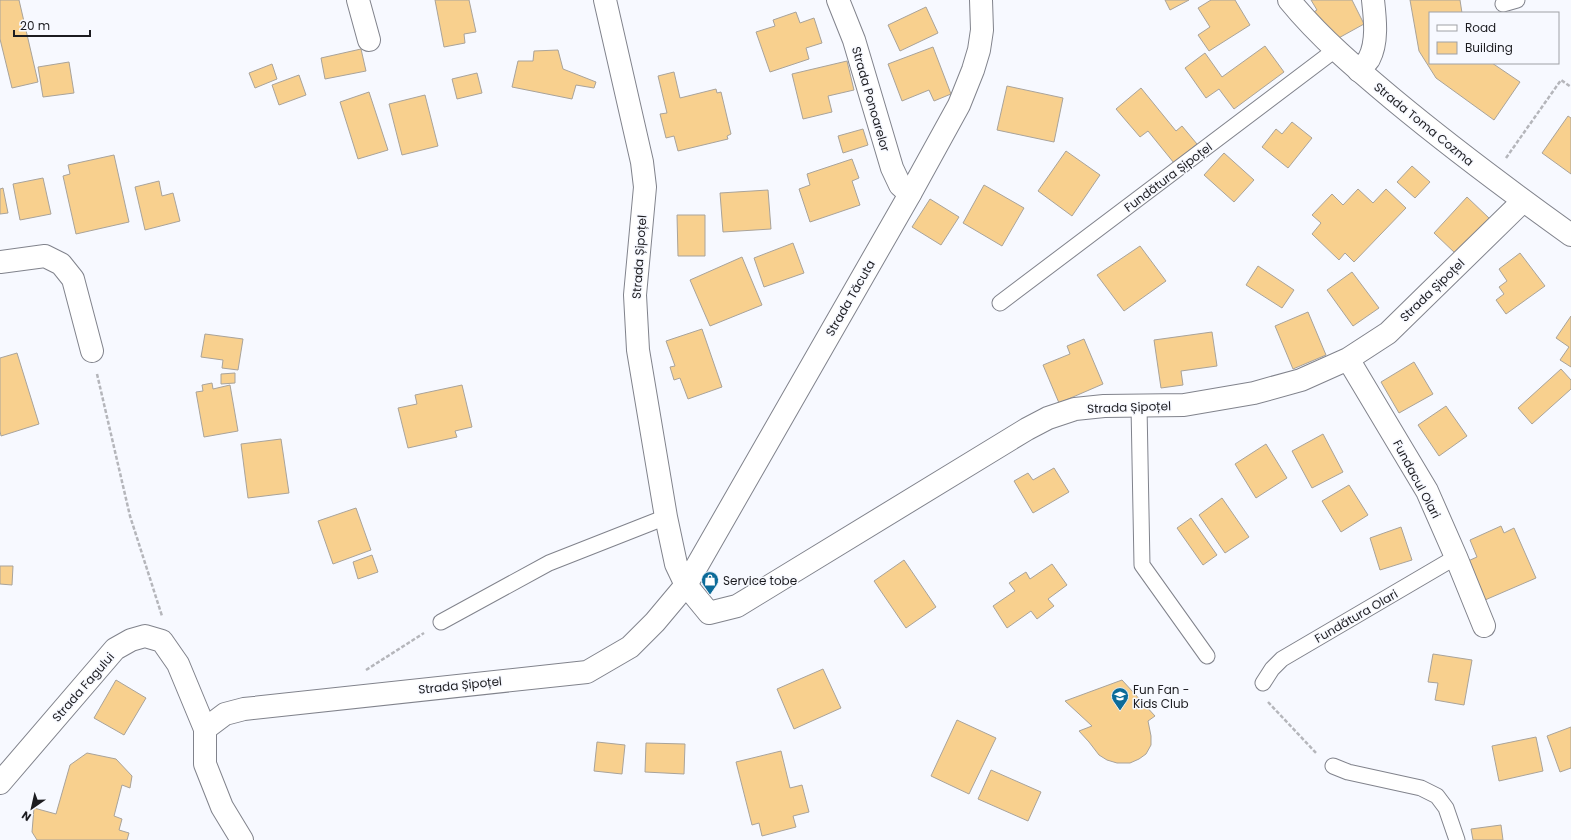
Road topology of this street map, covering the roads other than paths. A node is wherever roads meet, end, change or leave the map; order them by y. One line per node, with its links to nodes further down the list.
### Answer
1 (358, 0): 7 (street)
2 (605, 0): 18 (street, Strada Șipoțel)
3 (838, 0): 10 (street, Strada Ponoarelor)
4 (981, 0): 10 (street, Strada Tăcuta)
5 (1289, 0): 8 (street, Strada Toma Cozma)
6 (1373, 0): 9 (street)
7 (369, 40)
8 (1335, 50): 9 (street, Strada Toma Cozma); 14 (lane, Fundătura Șipoțel)
9 (1359, 71): 11 (street, Strada Toma Cozma)
10 (910, 194): 20 (street, Strada Tăcuta)
11 (1523, 201): 12 (street, Strada Toma Cozma); 16 (street, Strada Șipoțel)
12 (1571, 235)
13 (0, 262): 15 (street)
14 (1000, 303)
15 (92, 351)
16 (1348, 359): 17 (street, Strada Șipoțel); 19 (street, Fundacul Olari)
17 (1139, 406): 20 (street, Strada Șipoțel); 23 (lane)
18 (666, 517): 20 (street, Strada Șipoțel); 21 (lane)
19 (1456, 557): 22 (street, Fundacul Olari); 24 (lane, Fundătura Olari)
20 (686, 585): 25 (street, Strada Șipoțel)
21 (441, 622)
22 (1484, 626)
23 (1207, 656)
24 (1264, 684)
25 (205, 728): 27 (street, Strada Fagului); 28 (street, Strada Fagului)
26 (1333, 766): 29 (lane)
27 (0, 783)
28 (242, 840)
29 (1457, 840)

